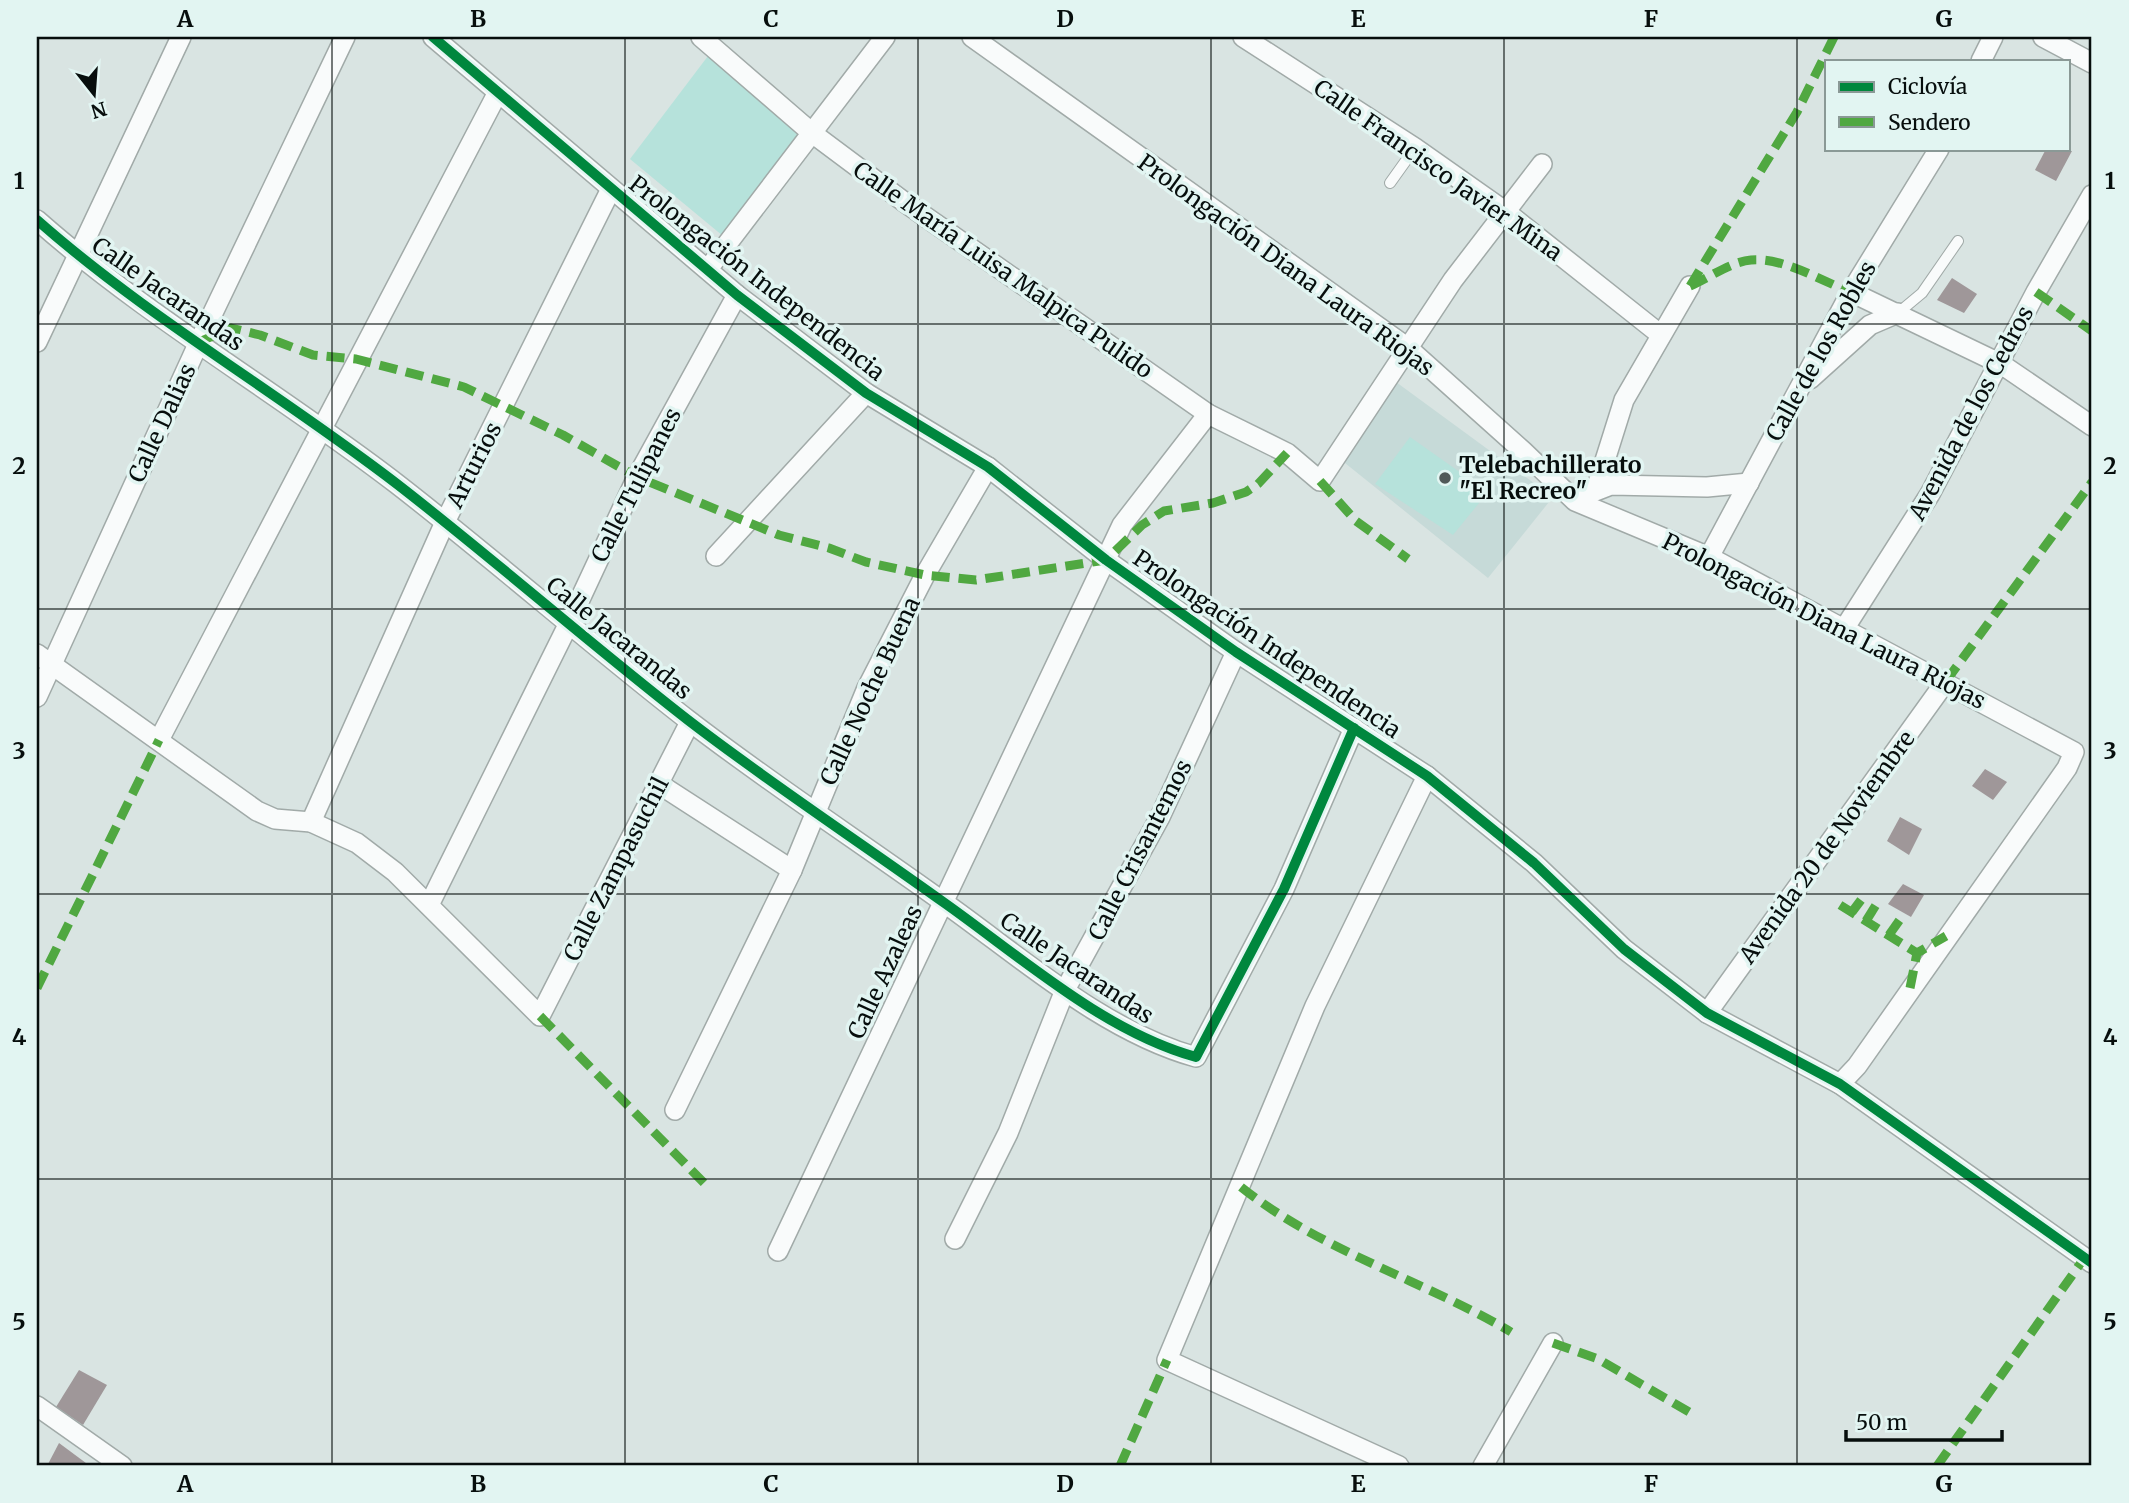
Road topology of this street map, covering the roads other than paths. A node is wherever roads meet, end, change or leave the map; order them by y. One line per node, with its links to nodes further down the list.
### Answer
1 (181, 37): 23 (street)
2 (345, 37): 31 (street, Calle Dalias)
3 (433, 37): 12 (street, Prolongación Independencia)
4 (701, 37): 13 (street, Calle María Luisa Malpica Pulido)
5 (885, 37): 13 (street)
6 (972, 37): 32 (street, Prolongación Diana Laura Riojas)
7 (1243, 37): 14 (street, Calle Francisco Javier Mina)
8 (1993, 37): 10 (street)
9 (2043, 37): 11 (street)
10 (1982, 60)
11 (2092, 63)
12 (497, 94): 18 (street, Prolongación Independencia); 38 (street)
13 (812, 133): 24 (street); 36 (street, Calle María Luisa Malpica Pulido)
14 (1415, 148): 17 (lane); 20 (street, Calle Francisco Javier Mina)
15 (1938, 150): 26 (street, Calle de los Robles)
16 (1542, 164): 20 (street)
17 (1390, 183)
18 (611, 189): 24 (street, Prolongación Independencia); 43 (street, Arturios)
19 (2092, 195): 33 (street, Avenida de los Cedros)
20 (1506, 212): 29 (street, Calle Francisco Javier Mina); 32 (street)
21 (37, 220): 23 (street, Calle Jacarandas)
22 (1958, 241): 28 (lane)
23 (78, 256): 30 (street); 31 (street, Calle Jacarandas)
24 (708, 269): 27 (street, Prolongación Independencia)
25 (1690, 286): 29 (street)
26 (1850, 292): 28 (street); 34 (street, Calle de los Robles)
27 (737, 295): 35 (street, Prolongación Independencia); 47 (street, Calle Tulipanes)
28 (1898, 313): 33 (street); 34 (street)
29 (1661, 335): 41 (street)
30 (37, 342)
31 (199, 342): 38 (street, Calle Jacarandas); 50 (street, Calle Dalias)
32 (1408, 348): 36 (street, Calle María Luisa Malpica Pulido); 42 (street, Prolongación Diana Laura Riojas)
33 (2001, 364): 37 (street); 48 (street, Avenida de los Cedros)
34 (1800, 389): 40 (street, Calle de los Robles)
35 (866, 393): 39 (street, Prolongación Independencia); 44 (street)
36 (1208, 414): 46 (street, Calle Azaleas)
37 (2092, 426)
38 (324, 428): 43 (street, Calle Jacarandas); 55 (street)
39 (988, 467): 46 (street, Prolongación Independencia); 58 (street, Calle Noche Buena)
40 (1749, 483): 41 (street); 45 (street, Calle de los Robles)
41 (1596, 489): 42 (street)
42 (1575, 501): 45 (street, Prolongación Diana Laura Riojas)
43 (445, 522): 47 (street, Calle Jacarandas); 59 (street, Arturios)
44 (716, 556)
45 (1709, 557): 48 (street, Prolongación Diana Laura Riojas)
46 (1106, 560): 49 (street, Prolongación Independencia); 61 (street, Calle Azaleas)
47 (568, 625): 53 (street, Calle Jacarandas); 62 (street, Calle Tulipanes)
48 (1844, 629): 51 (street, Prolongación Diana Laura Riojas)
49 (1236, 652): 54 (street, Prolongación Independencia); 63 (street, Calle Crisantemos)
50 (44, 660): 52 (street, Calle Dalias); 55 (street)
51 (1946, 681): 64 (street, Avenida 20 de Noviembre); 65 (street, Prolongación Diana Laura Riojas)
52 (37, 697)
53 (690, 722): 57 (street, Calle Zampasuchil); 58 (street, Calle Jacarandas)
54 (1354, 728): 56 (street, Prolongación Independencia); 63 (street, Calle Jacarandas)
55 (159, 740): 59 (street)
56 (1427, 776): 64 (street, Prolongación Independencia); 73 (street)
57 (659, 784): 60 (street); 62 (street, Calle Zampasuchil)
58 (815, 811): 60 (street, Calle Noche Buena); 61 (street, Calle Jacarandas)
59 (311, 822): 62 (street)
60 (792, 870): 66 (street, Calle Noche Buena)
61 (942, 901): 63 (street, Calle Jacarandas); 68 (street, Calle Azaleas)
62 (429, 905)
63 (1065, 990): 67 (street, Calle Crisantemos)
64 (1707, 1013): 65 (street, Prolongación Independencia)
65 (1840, 1084): 69 (street, Prolongación Independencia)
66 (674, 1110)
67 (955, 1239)
68 (778, 1251)
69 (2092, 1263)
70 (1553, 1343): 74 (street)
71 (37, 1406): 72 (street)
72 (122, 1466)
73 (1399, 1466)
74 (1483, 1466)

